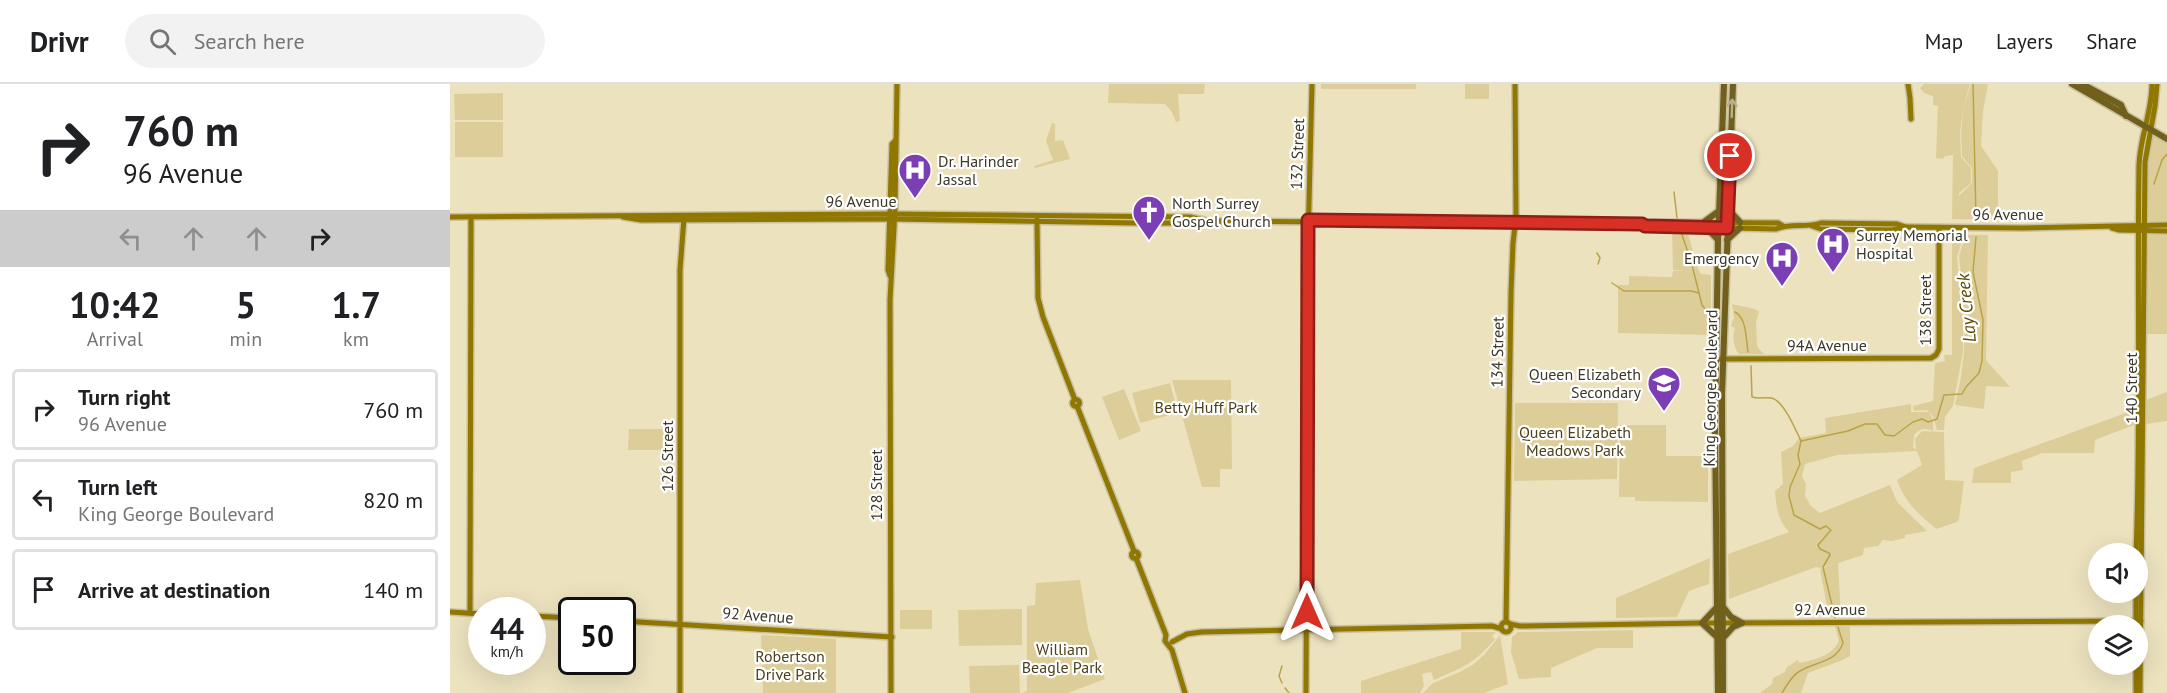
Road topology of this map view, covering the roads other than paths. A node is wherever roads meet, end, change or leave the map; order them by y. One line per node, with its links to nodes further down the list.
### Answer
1 (897, 84): 23 (main road, 128 Street)
2 (1312, 84): 28 (main road, 132 Street)
3 (1515, 84): 29 (main road, 134 Street)
4 (1724, 84): 16 (main road, King George Boulevard)
5 (1733, 84): 15 (main road, King George Boulevard, one-way to 5)
6 (1908, 84): 12 (main road)
7 (2072, 84): 11 (main road)
8 (2082, 84): 11 (main road)
9 (2152, 84): 13 (main road, 140 Street)
10 (2157, 84): 13 (main road, 140 Street)
11 (2126, 116): 13 (main road)
12 (1911, 119)
13 (2148, 128): 14 (main road); 38 (main road, 140 Street)
14 (2167, 139)
15 (1728, 209): 32 (main road, King George Boulevard); 33 (main road)
16 (1719, 211): 30 (main road); 32 (main road, King George Boulevard)
17 (692, 214): 22 (main road, 96 Avenue); 23 (main road, 96 Avenue); 25 (main road)
18 (967, 215): 19 (main road, 96 Avenue); 23 (main road, 96 Avenue); 26 (main road)
19 (984, 215): 24 (main road, 96 Avenue); 27 (main road)
20 (450, 217): 21 (main road, 96 Avenue)
21 (471, 217): 22 (main road, 96 Avenue); 47 (main road)
22 (622, 217): 25 (main road, 96 Avenue)
23 (892, 217): 25 (main road, 96 Avenue); 26 (main road, 96 Avenue); 61 (main road, 128 Street)
24 (1037, 218): 27 (main road, 96 Avenue); 28 (main road, 96 Avenue); 62 (main road)
25 (682, 220): 57 (main road, 126 Street)
26 (957, 220): 27 (main road, 96 Avenue)
27 (976, 220)
28 (1308, 220): 29 (main road, 96 Avenue); 59 (main road, 132 Street)
29 (1515, 222): 30 (main road, 96 Avenue); 58 (main road, 134 Street)
30 (1705, 224): 32 (main road, 96 Avenue); 41 (main road)
31 (1897, 224): 35 (main road, 96 Avenue); 36 (main road, 96 Avenue); 39 (main road)
32 (1723, 225): 33 (main road, 96 Avenue); 41 (main road, King George Boulevard); 42 (main road, King George Boulevard); 43 (main road)
33 (1740, 225): 35 (main road, 96 Avenue); 42 (main road)
34 (2167, 225): 38 (main road, 96 Avenue)
35 (1812, 226): 39 (main road, 96 Avenue)
36 (1907, 227): 37 (main road, 96 Avenue); 39 (main road, 96 Avenue)
37 (1939, 228): 38 (main road, 96 Avenue); 44 (main road, 138 Street)
38 (2141, 228): 40 (main road, 96 Avenue); 46 (main road, 140 Street); 51 (main road, 140 Street)
39 (1856, 230)
40 (2167, 231)
41 (1718, 240): 45 (main road, King George Boulevard)
42 (1726, 240): 43 (main road, King George Boulevard)
43 (1726, 256): 45 (main road, King George Boulevard)
44 (1936, 356): 45 (main road, 94A Avenue)
45 (1720, 359): 48 (main road, King George Boulevard)
46 (2136, 543)
47 (470, 597)
48 (1720, 608): 54 (main road); 55 (main road, King George Boulevard); 56 (main road)
49 (450, 612): 50 (main road)
50 (468, 613)
51 (2138, 615)
52 (636, 622): 57 (main road, 92 Avenue)
53 (2088, 622): 56 (main road, 92 Avenue)
54 (1702, 623): 55 (main road, 92 Avenue); 58 (main road, 92 Avenue); 60 (main road)
55 (1720, 623): 56 (main road, 92 Avenue); 60 (main road, King George Boulevard)
56 (1742, 623): 60 (main road)
57 (680, 624): 61 (main road, 92 Avenue); 65 (main road, 126 Street)
58 (1506, 625): 59 (main road)
59 (1307, 629): 62 (main road); 68 (main road, 132 Street)
60 (1720, 636): 69 (main road, King George Boulevard); 70 (main road, King George Boulevard)
61 (892, 637): 66 (main road, 128 Street)
62 (1169, 639): 67 (main road)
63 (2137, 675): 71 (main road, 140 Street)
64 (2138, 675): 71 (main road, 140 Street)
65 (680, 693)
66 (891, 693)
67 (1185, 693)
68 (1306, 693)
69 (1718, 693)
70 (1723, 693)
71 (2138, 693)

